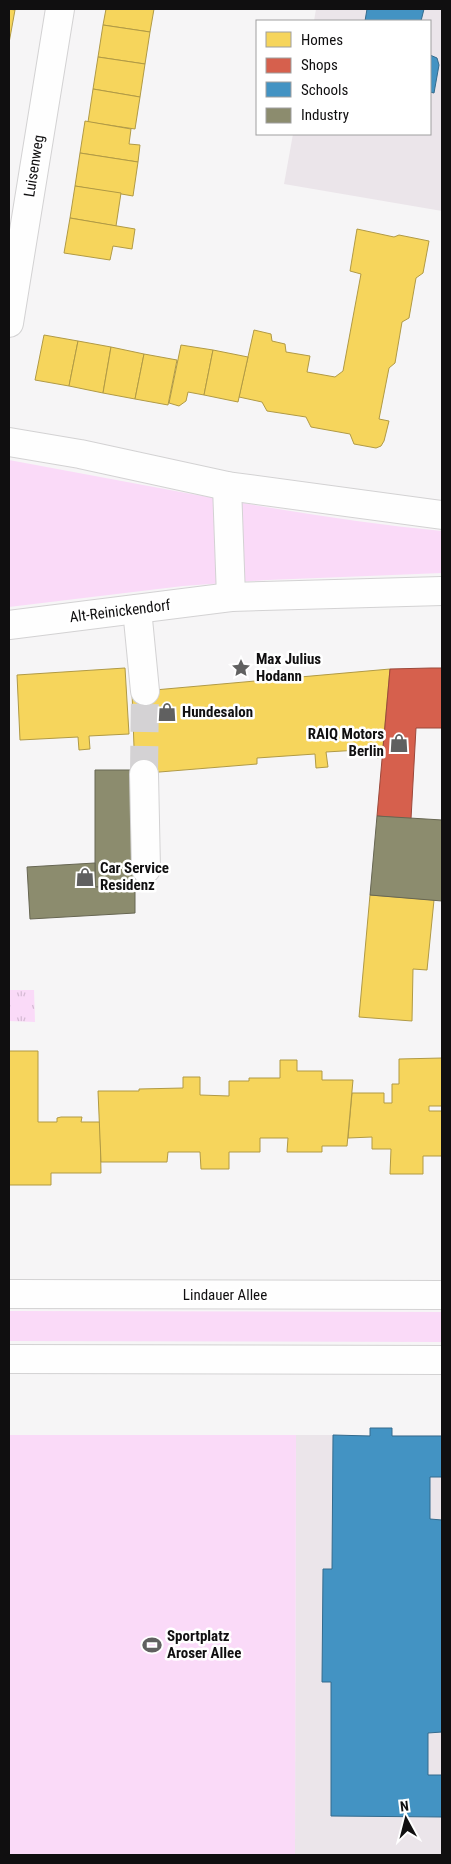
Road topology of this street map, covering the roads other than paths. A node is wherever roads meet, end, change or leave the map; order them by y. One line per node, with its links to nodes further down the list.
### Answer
1 (60, 9): 2 (street, Luisenweg)
2 (9, 324)
3 (9, 442): 4 (street)
4 (227, 486): 5 (street); 7 (street)
5 (442, 515)
6 (442, 591): 7 (street, Alt-Reinickendorf)
7 (231, 597): 8 (street, Alt-Reinickendorf)
8 (136, 609): 9 (street, Alt-Reinickendorf); 10 (street)
9 (9, 625)
10 (145, 691)
11 (144, 774): 12 (street)
12 (146, 869)
13 (9, 1294): 14 (street, Lindauer Allee)
14 (442, 1295)
15 (9, 1359): 16 (street)
16 (442, 1360)

